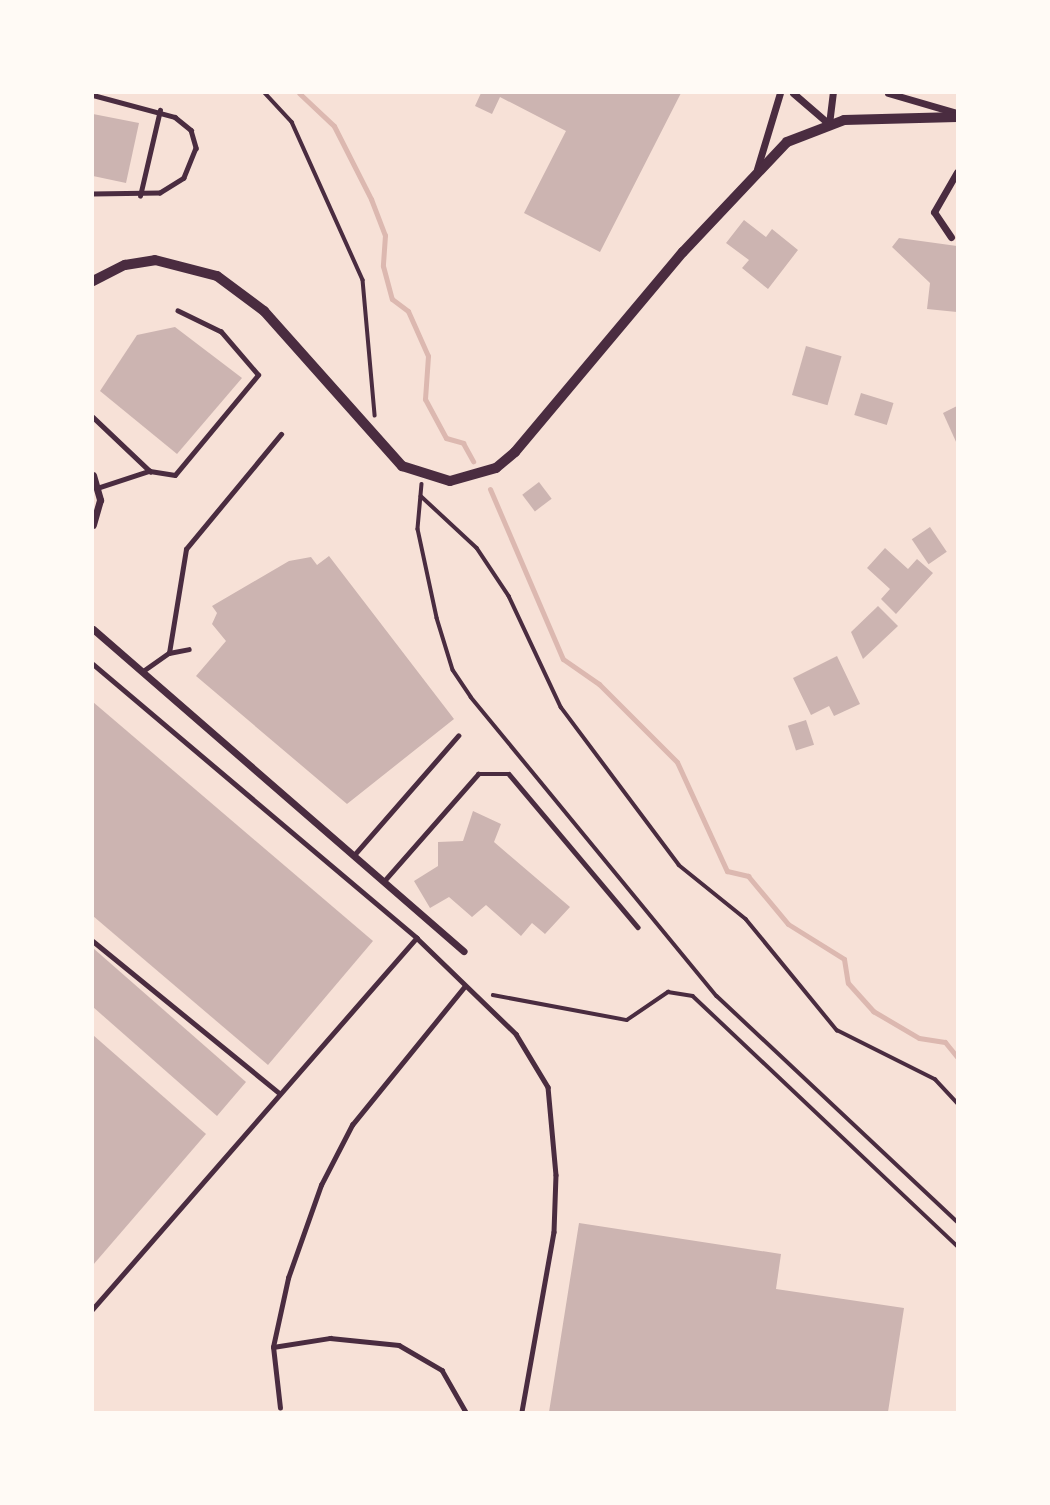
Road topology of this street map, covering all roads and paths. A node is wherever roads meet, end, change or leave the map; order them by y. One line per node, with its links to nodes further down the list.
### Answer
1 (265, 93): 18 (path)
2 (780, 93): 10 (street)
3 (793, 93): 9 (street)
4 (833, 93): 9 (street)
5 (888, 93): 8 (street)
6 (93, 95): 7 (lane)
7 (160, 110): 13 (lane); 13 (lane)
8 (957, 115): 9 (street)
9 (829, 124): 10 (street)
10 (757, 169): 22 (street)
11 (957, 172): 14 (street)
12 (93, 194): 13 (lane)
13 (140, 196)
14 (951, 237)
15 (93, 281): 22 (street)
16 (178, 311): 20 (lane)
17 (93, 417): 20 (lane)
18 (376, 424)
19 (281, 434): 28 (lane)
20 (150, 471): 23 (lane)
21 (93, 475): 23 (street)
22 (422, 477): 24 (path)
23 (99, 488): 25 (street)
24 (420, 496): 40 (path); 41 (path)
25 (93, 525)
26 (93, 629): 30 (street)
27 (189, 649): 28 (lane)
28 (169, 653): 30 (lane)
29 (93, 664): 35 (lane)
30 (143, 671): 32 (street)
31 (458, 736): 32 (lane)
32 (355, 854): 33 (street)
33 (385, 880): 34 (lane); 37 (street)
34 (638, 927)
35 (417, 938): 38 (lane); 39 (lane)
36 (93, 941): 39 (lane)
37 (464, 951)
38 (464, 987): 42 (path); 44 (lane); 47 (lane)
39 (278, 1092): 43 (lane)
40 (957, 1103)
41 (957, 1220)
42 (957, 1246)
43 (93, 1310)
44 (273, 1347): 45 (lane); 46 (lane)
45 (280, 1408)
46 (466, 1412)
47 (523, 1412)

